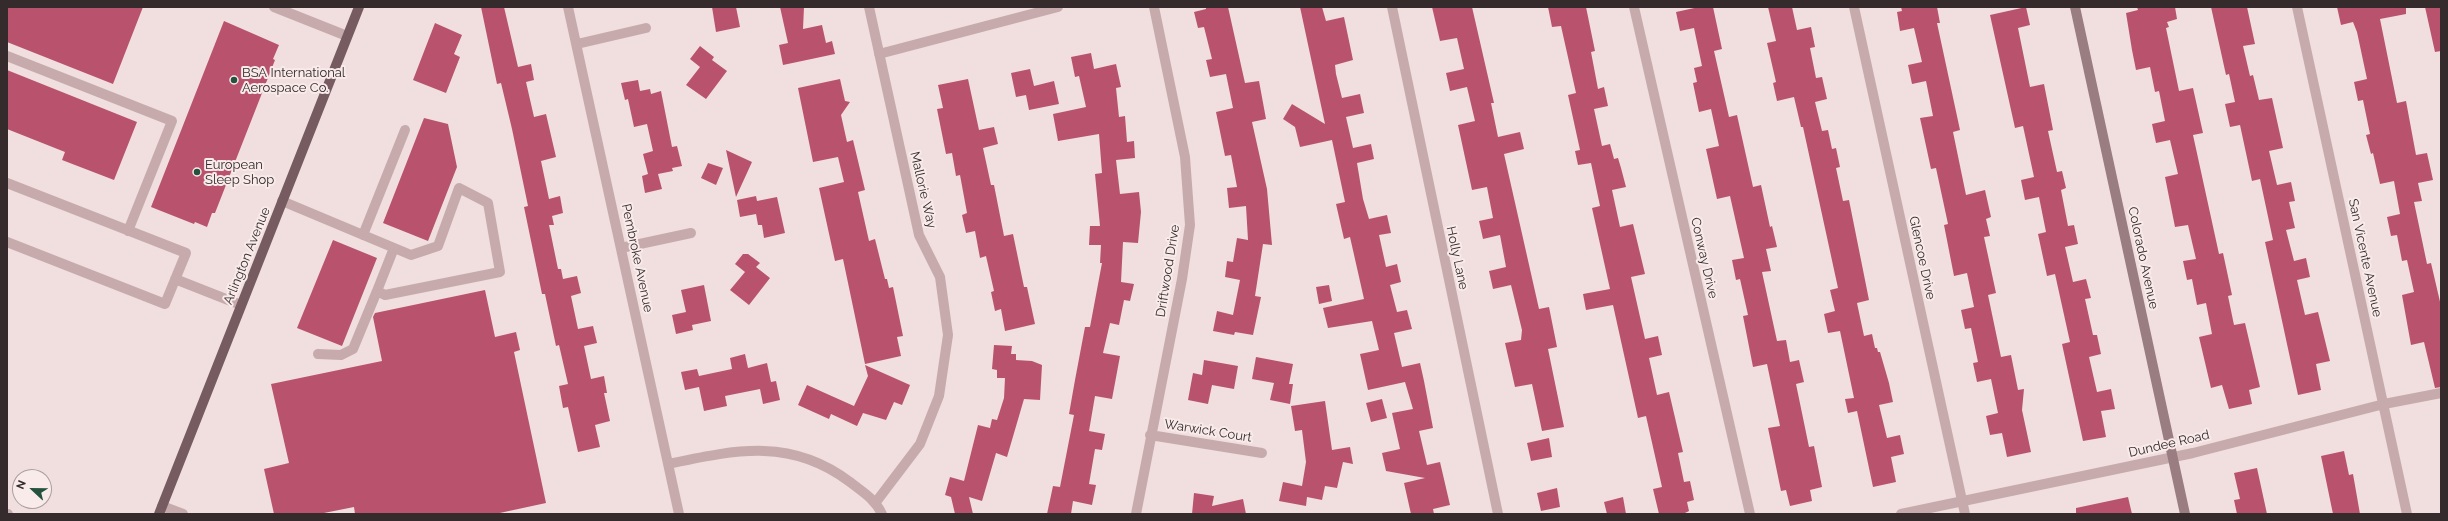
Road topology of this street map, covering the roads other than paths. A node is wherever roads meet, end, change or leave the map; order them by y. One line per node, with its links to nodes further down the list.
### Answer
1 (274, 7): 13 (street)
2 (359, 7): 13 (main road, Arlington Avenue)
3 (568, 7): 14 (street, Pembroke Avenue)
4 (869, 7): 15 (street, Mallorie Way)
5 (1058, 7): 15 (street)
6 (1154, 7): 32 (street, Driftwood Drive)
7 (1392, 7): 43 (street, Holly Lane)
8 (1634, 7): 44 (street, Conway Drive)
9 (1854, 7): 36 (street, Glencoe Drive)
10 (2075, 7): 34 (street, Colorado Avenue)
11 (2297, 7): 31 (street, San Vicente Avenue)
12 (646, 28): 14 (street)
13 (347, 36): 19 (main road, Arlington Avenue)
14 (576, 44): 25 (street, Pembroke Avenue)
15 (879, 54): 37 (street, Mallorie Way)
16 (7, 56): 20 (street)
17 (405, 130): 22 (street)
18 (7, 183): 20 (street)
19 (282, 202): 22 (street); 28 (main road, Arlington Avenue)
20 (128, 231): 26 (street)
21 (691, 233): 25 (street)
22 (363, 235): 24 (street)
23 (7, 242): 26 (street)
24 (394, 248): 27 (street); 27 (street)
25 (621, 248): 35 (street, Pembroke Avenue)
26 (175, 279): 28 (street)
27 (376, 291): 29 (street)
28 (241, 305): 38 (main road, Arlington Avenue)
29 (318, 354)
30 (2441, 393): 31 (street, Dundee Road)
31 (2384, 404): 34 (street, Dundee Road); 48 (street, San Vicente Avenue)
32 (1150, 435): 33 (street, Warwick Court); 42 (street, Driftwood Drive)
33 (1262, 453)
34 (2172, 457): 36 (street, Dundee Road); 47 (street, Colorado Avenue)
35 (668, 464): 37 (street); 40 (street, Pembroke Avenue)
36 (1962, 501): 45 (street, Dundee Road); 46 (street, Glencoe Drive)
37 (876, 502): 41 (street)
38 (160, 510): 39 (street)
39 (183, 514)
40 (679, 514)
41 (882, 514)
42 (1136, 514)
43 (1498, 514)
44 (1750, 514)
45 (1901, 514)
46 (1965, 514)
47 (2185, 514)
48 (2407, 514)

